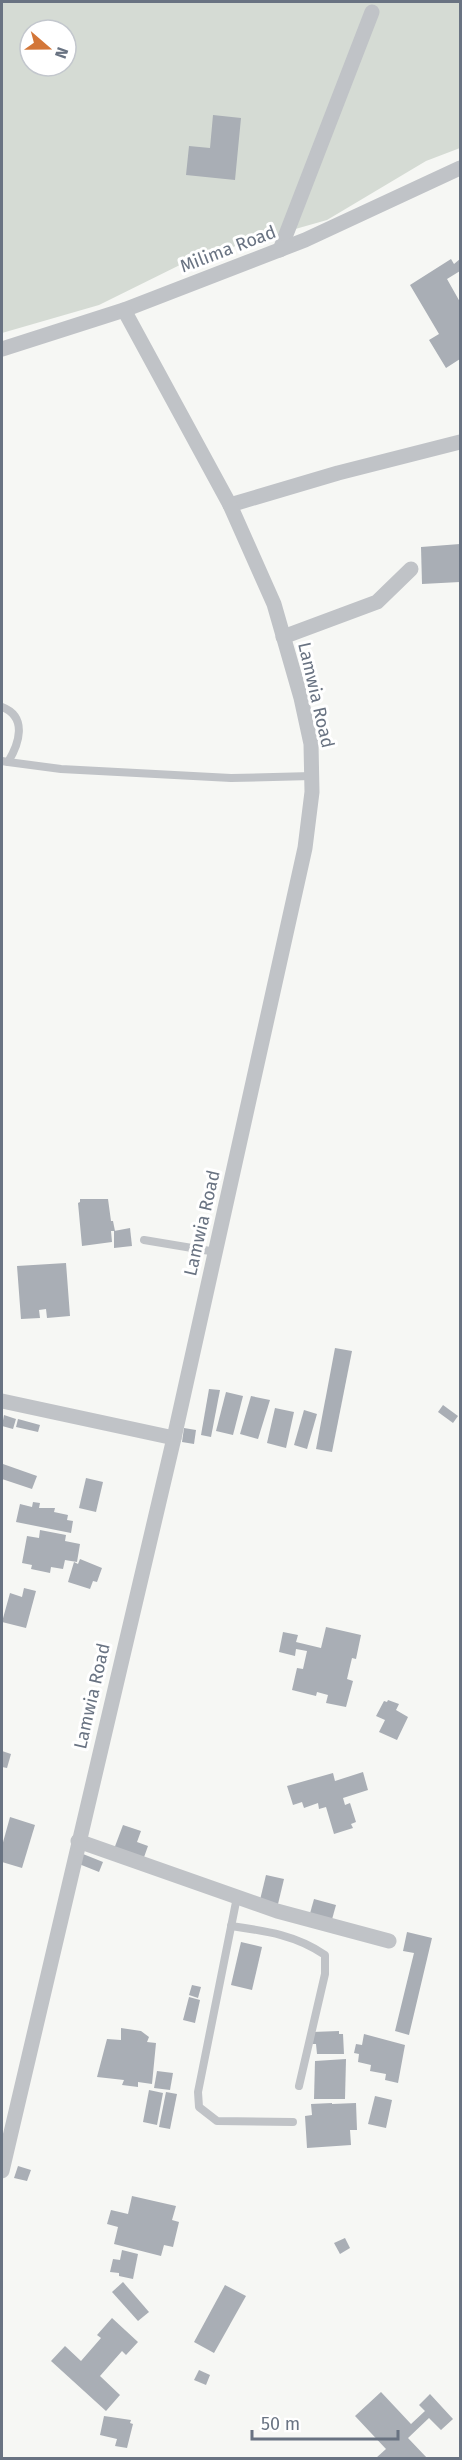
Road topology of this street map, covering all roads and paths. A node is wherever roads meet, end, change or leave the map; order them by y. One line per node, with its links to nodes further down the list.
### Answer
1 (372, 12): 3 (street)
2 (460, 168): 3 (street, Milima Road)
3 (280, 250): 4 (street, Milima Road)
4 (124, 310): 5 (street, Milima Road); 7 (street, Lamwia Road)
5 (2, 349)
6 (460, 442): 7 (street)
7 (230, 505): 9 (street, Lamwia Road)
8 (411, 569): 9 (street)
9 (283, 638): 12 (street, Lamwia Road)
10 (2, 707): 11 (lane)
11 (5, 761): 12 (lane)
12 (312, 776): 14 (street, Lamwia Road)
13 (144, 1240): 14 (lane)
14 (216, 1252): 16 (street, Lamwia Road)
15 (2, 1401): 16 (street)
16 (174, 1438): 17 (street, Lamwia Road)
17 (78, 1840): 18 (street); 23 (street, Lamwia Road)
18 (237, 1897): 19 (lane); 20 (street)
19 (231, 1926): 21 (lane); 22 (lane)
20 (389, 1941)
21 (299, 2086)
22 (293, 2122)
23 (2, 2171)

